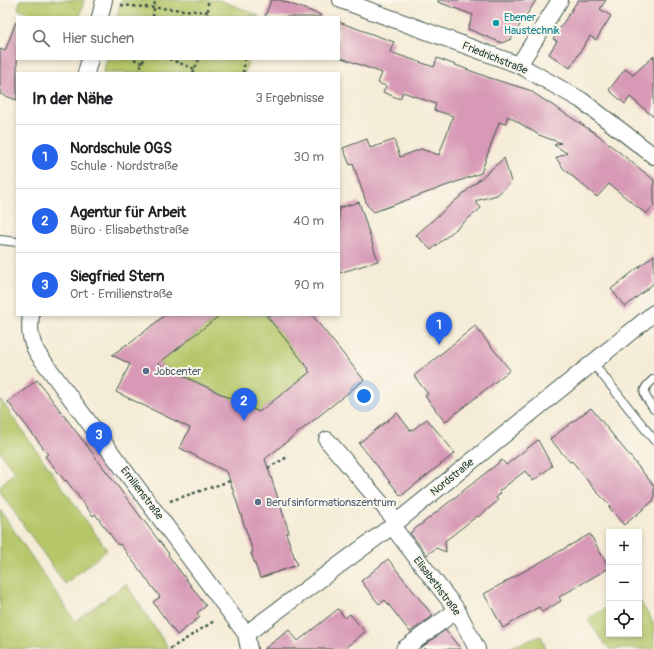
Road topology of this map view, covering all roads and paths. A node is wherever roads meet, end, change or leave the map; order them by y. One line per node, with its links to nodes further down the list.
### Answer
1 (155, 0): 6 (path)
2 (208, 0): 8 (path)
3 (341, 0): 19 (street, Friedrichstraße)
4 (560, 0): 19 (street)
5 (102, 7): 6 (path)
6 (155, 8): 7 (path); 9 (path)
7 (182, 10): 8 (path); 10 (path)
8 (208, 12): 11 (path)
9 (154, 16)
10 (181, 16)
11 (208, 16)
12 (90, 60): 21 (street)
13 (136, 60): 18 (path)
14 (144, 60): 18 (path)
15 (172, 60): 20 (path)
16 (199, 60): 20 (path)
17 (245, 60): 24 (path)
18 (142, 63): 22 (path)
19 (519, 65): 25 (street, Friedrichstraße)
20 (195, 69): 23 (path)
21 (86, 72)
22 (138, 72)
23 (194, 72)
24 (243, 72)
25 (654, 156)
26 (1, 241): 27 (lane)
27 (16, 242)
28 (654, 313): 30 (street, Nordstraße)
29 (31, 316): 38 (street, Emilienstraße)
30 (593, 363): 34 (lane); 39 (street, Nordstraße)
31 (654, 379): 32 (lane)
32 (654, 409)
33 (327, 440): 39 (street, Elisabethstraße)
34 (654, 440)
35 (289, 456): 36 (path)
36 (268, 468)
37 (230, 481): 38 (path)
38 (152, 507): 41 (street, Emilienstraße)
39 (394, 524): 40 (street, Elisabethstraße); 42 (street, Nordstraße)
40 (457, 610): 44 (street); 45 (street, Elisabethstraße)
41 (229, 611): 42 (street, Emilienstraße); 43 (path)
42 (248, 641)
43 (170, 649)
44 (404, 649)
45 (477, 649)

